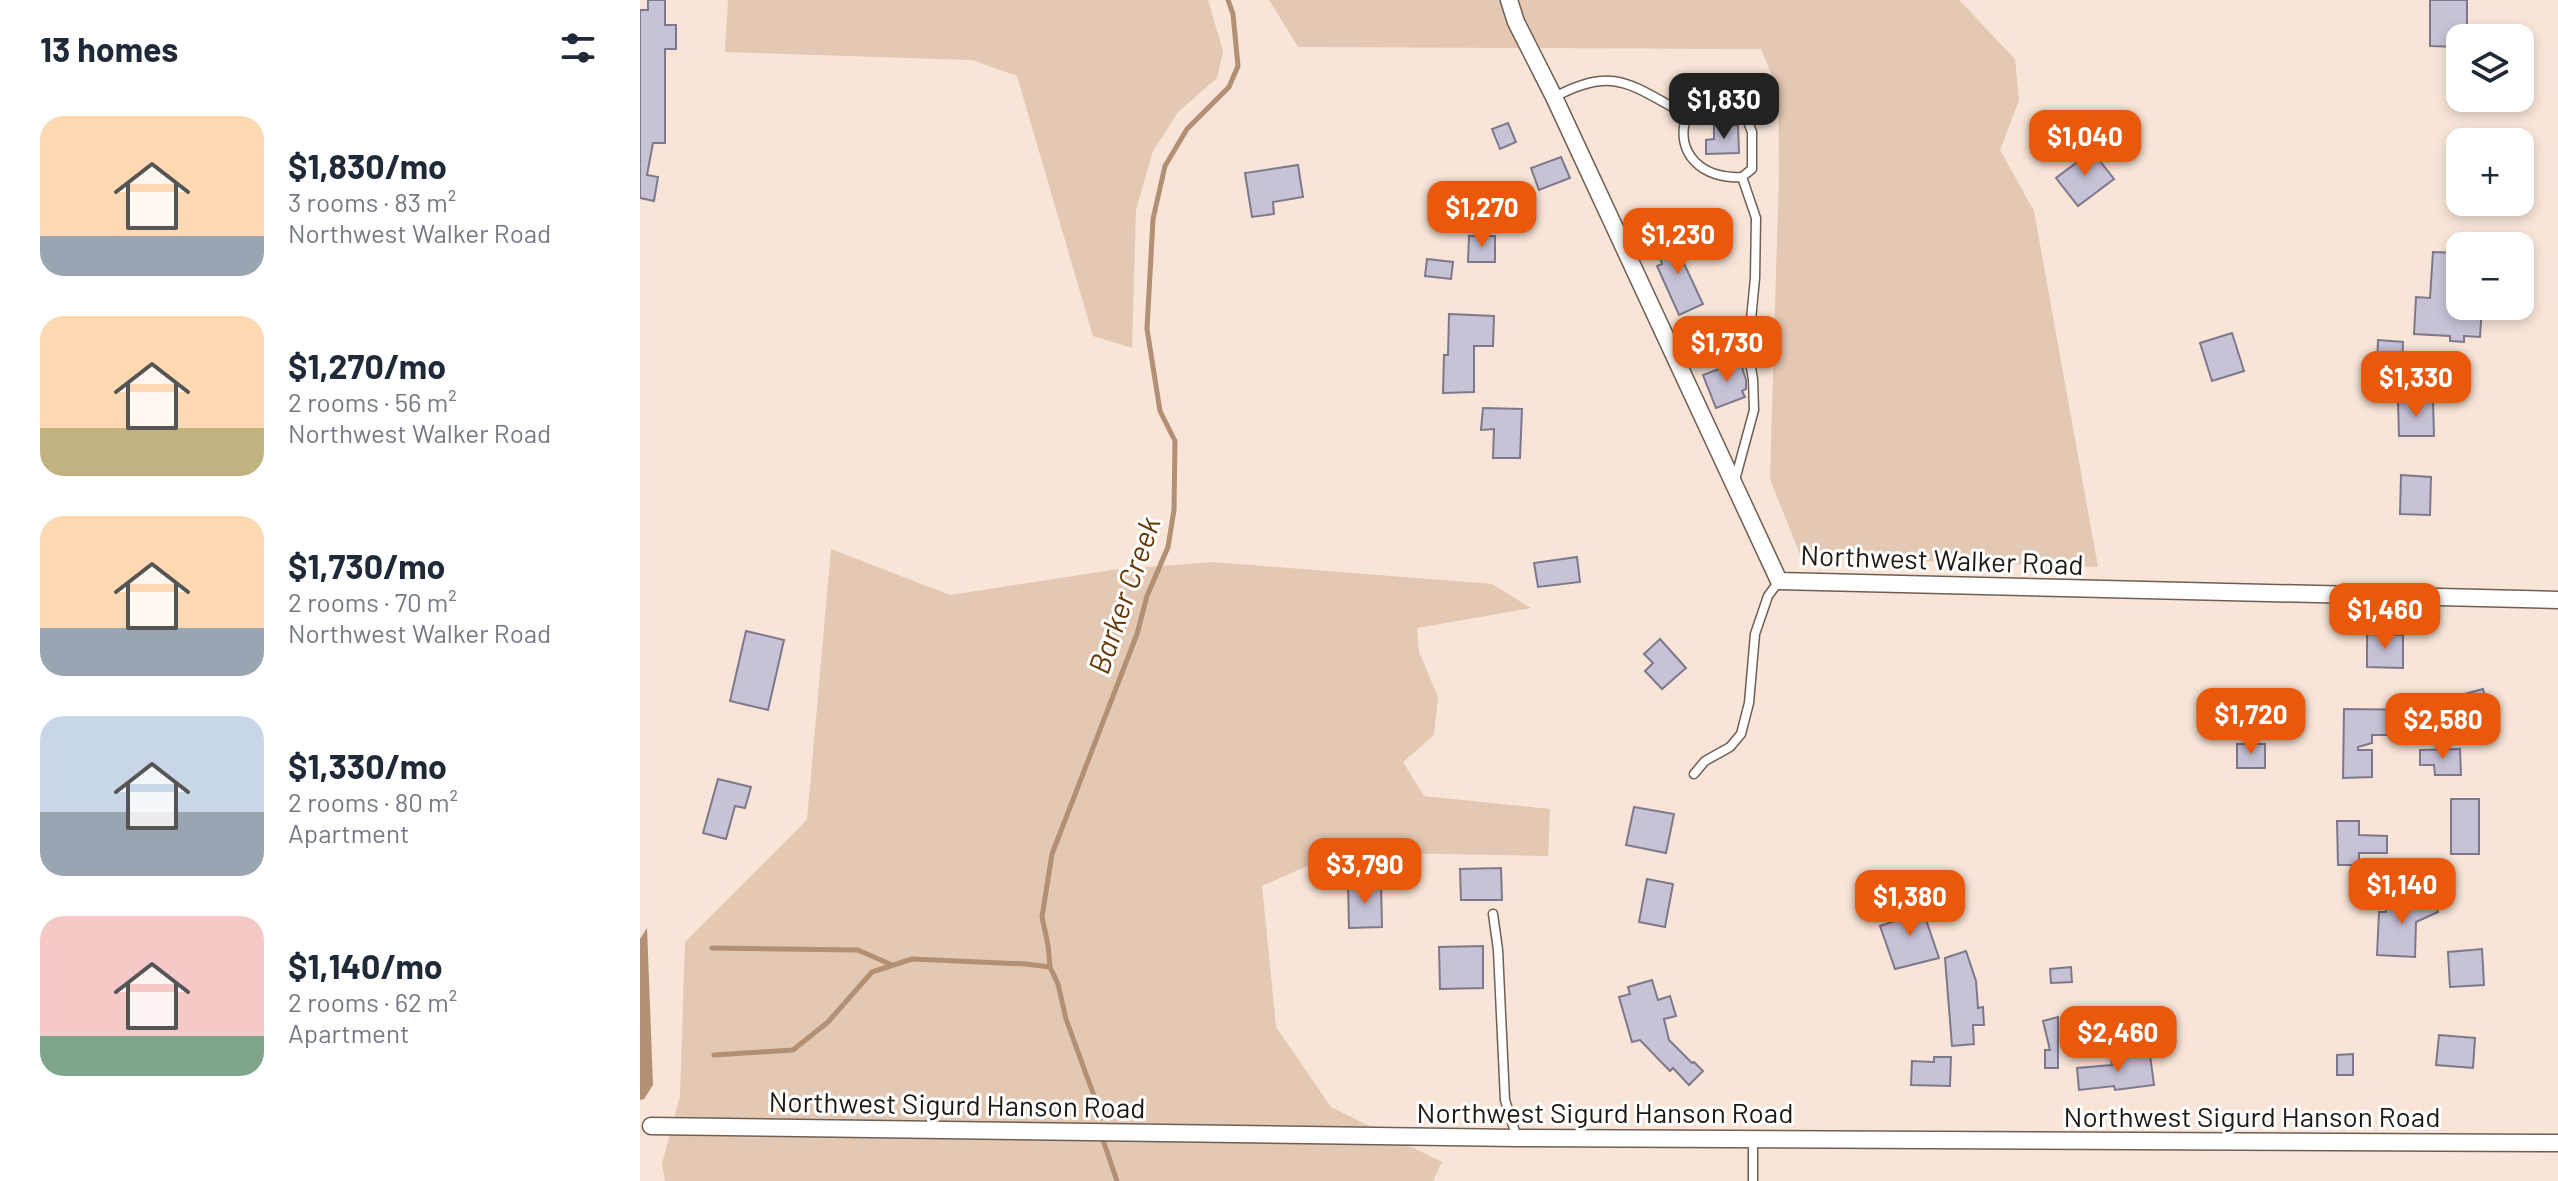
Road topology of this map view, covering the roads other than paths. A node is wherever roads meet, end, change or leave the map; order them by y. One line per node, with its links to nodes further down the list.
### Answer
1 (1509, 0): 2 (street, Northwest Walker Road)
2 (1554, 97): 3 (lane); 6 (street, Northwest Walker Road)
3 (1687, 115): 4 (lane); 4 (lane)
4 (1742, 177): 5 (lane)
5 (1748, 351): 6 (lane); 7 (lane)
6 (1679, 367): 7 (street, Northwest Walker Road)
7 (1734, 484): 8 (street, Northwest Walker Road)
8 (1779, 581): 9 (street, Northwest Walker Road); 10 (lane)
9 (2558, 600)
10 (1694, 774)
11 (1493, 914): 13 (lane)
12 (645, 1126): 13 (street, Northwest Sigurd Hanson Road)
13 (1517, 1138): 14 (street, Northwest Sigurd Hanson Road)
14 (1753, 1139): 15 (street, Northwest Sigurd Hanson Road); 16 (lane)
15 (2558, 1143)
16 (1753, 1181)

